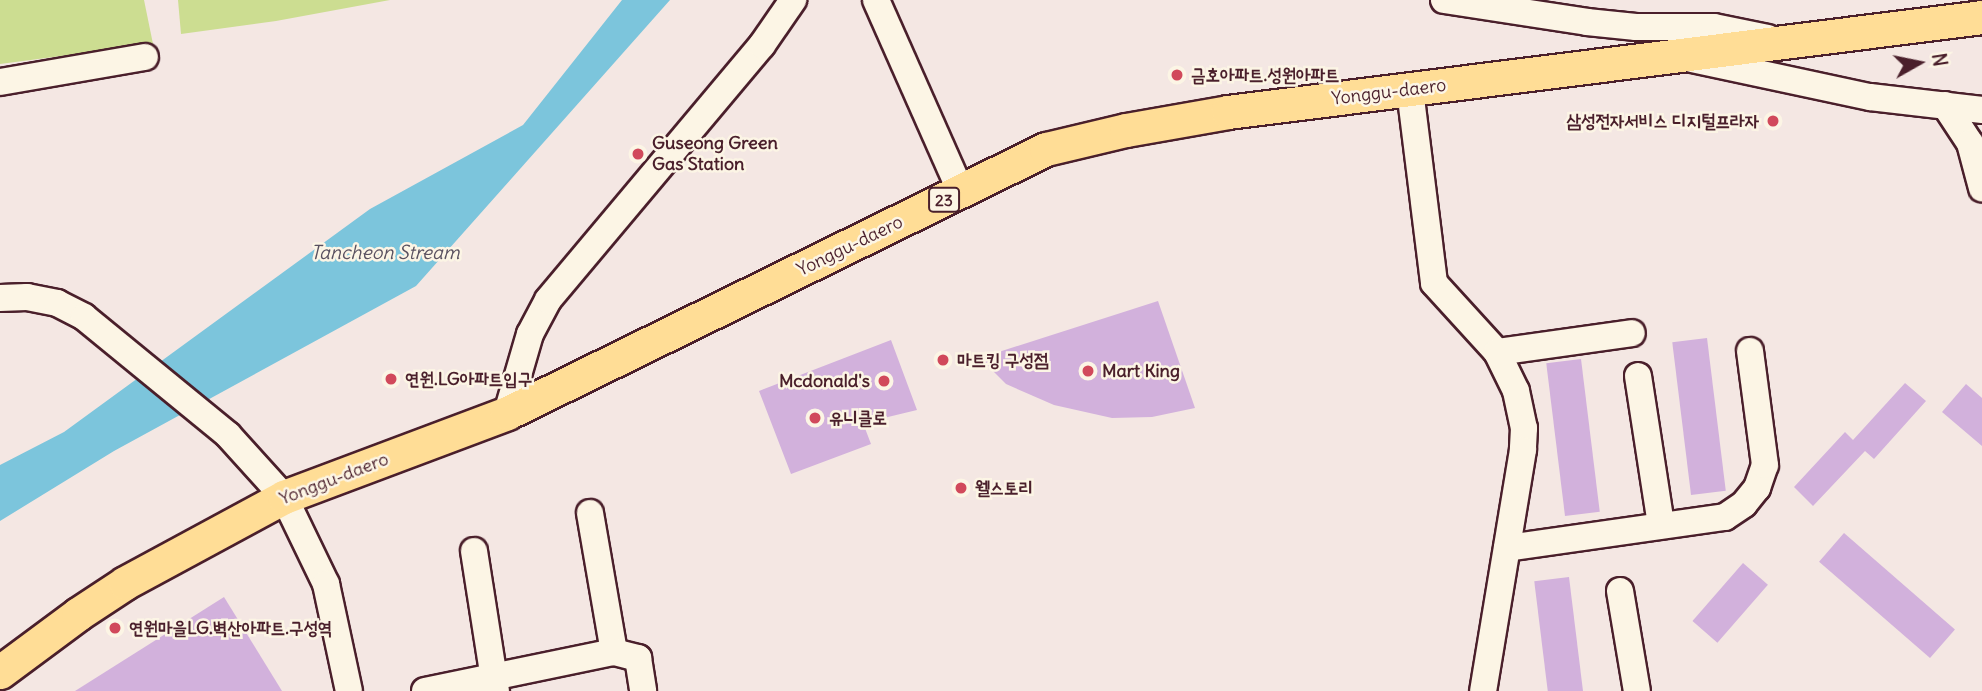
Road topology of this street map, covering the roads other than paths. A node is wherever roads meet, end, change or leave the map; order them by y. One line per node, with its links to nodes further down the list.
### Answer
1 (793, 0): 21 (street)
2 (876, 0): 15 (street)
3 (1423, 0): 4 (street)
4 (1436, 0)
5 (1444, 0): 7 (street)
6 (1982, 17): 7 (main road, Yonggu-daero / 23)
7 (1783, 42): 8 (main road, Yonggu-daero / 23)
8 (1677, 55): 11 (main road, Yonggu-daero / 23); 12 (street)
9 (145, 57): 10 (street)
10 (0, 82)
11 (1410, 90): 15 (main road, Yonggu-daero / 23); 19 (street)
12 (1945, 105): 13 (street); 14 (street)
13 (1982, 110)
14 (1982, 188)
15 (961, 192): 21 (main road, Yonggu-daero / 23)
16 (0, 298): 22 (street)
17 (1632, 333): 19 (street)
18 (1750, 351): 24 (street)
19 (1497, 352): 25 (street)
20 (1638, 376): 24 (street)
21 (508, 413): 22 (main road, Yonggu-daero / 23)
22 (284, 496): 29 (main road, Yonggu-daero / 23); 31 (street)
23 (590, 513): 28 (street)
24 (1661, 525): 25 (street)
25 (1507, 548): 34 (street)
26 (474, 551): 30 (street)
27 (1620, 591): 35 (street)
28 (614, 652): 30 (street); 33 (street)
29 (0, 672)
30 (495, 683): 32 (street)
31 (349, 691)
32 (425, 691)
33 (643, 691)
34 (1483, 691)
35 (1637, 691)

